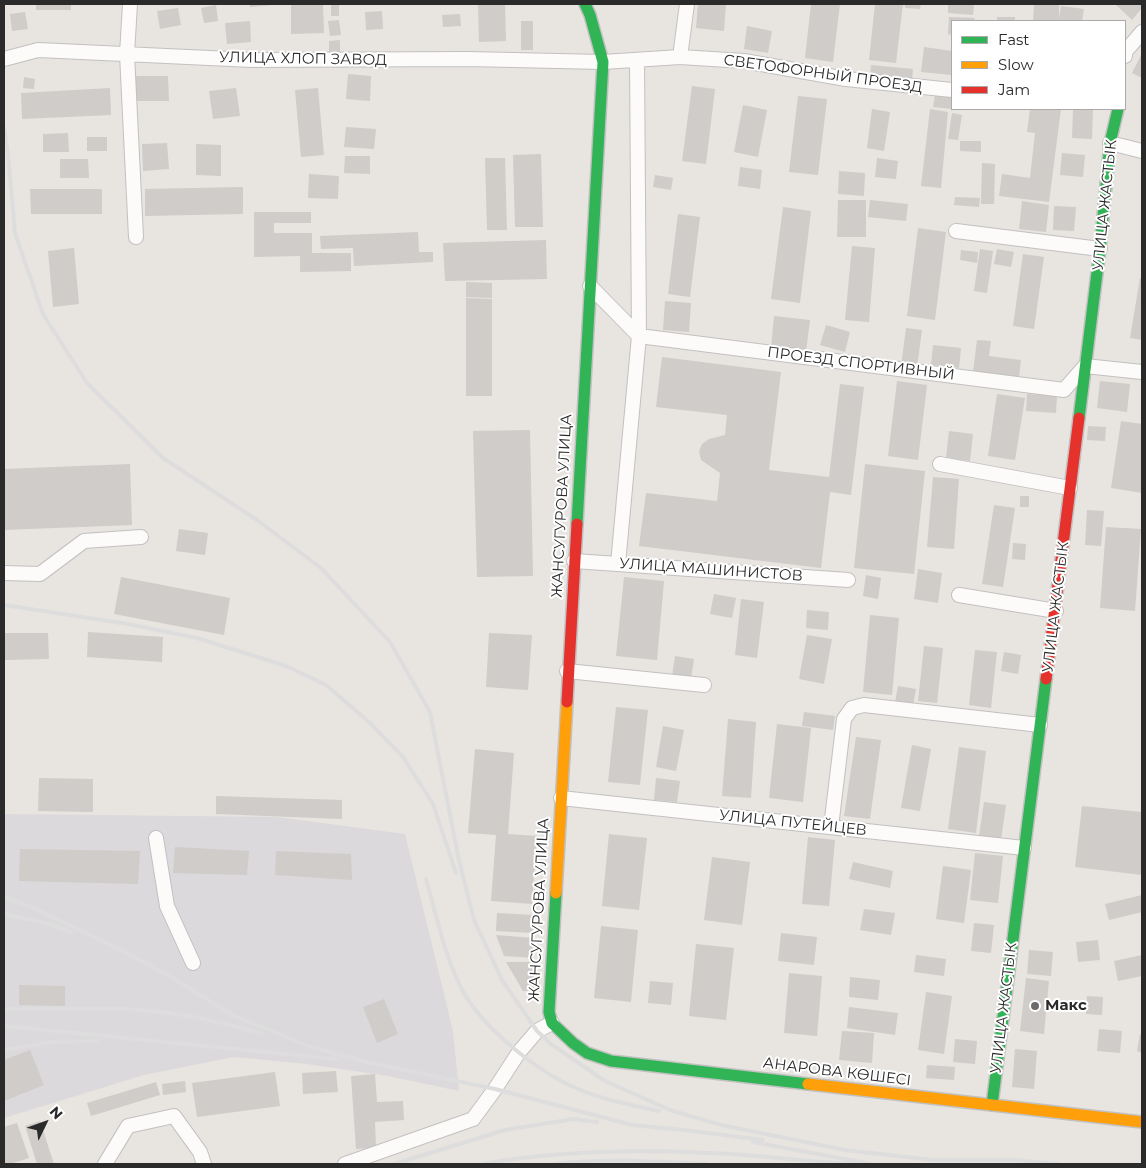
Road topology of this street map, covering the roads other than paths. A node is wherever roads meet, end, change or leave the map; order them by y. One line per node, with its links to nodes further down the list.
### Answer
1 (130, 4): 6 (street)
2 (586, 4): 10 (street, ЖАНСУГУРОВА УЛИЦА)
3 (687, 4): 7 (street)
4 (1142, 32): 5 (street)
5 (1126, 51)
6 (127, 54): 8 (street, УЛИЦА ХЛОП ЗАВОД); 10 (street, УЛИЦА ХЛОП ЗАВОД); 16 (street)
7 (680, 58): 9 (street, СВЕТОФОРНЫЙ ПРОЕЗД); 11 (street, СВЕТОФОРНЫЙ ПРОЕЗД)
8 (4, 59)
9 (637, 60): 10 (street, СВЕТОФОРНЫЙ ПРОЕЗД); 19 (street)
10 (603, 62): 18 (street, ЖАНСУГУРОВА УЛИЦА)
11 (951, 90)
12 (1118, 110): 13 (street, УЛИЦА ЖАСТЫК)
13 (1110, 143): 14 (street); 17 (street, УЛИЦА ЖАСТЫК)
14 (1142, 151)
15 (956, 231): 17 (street)
16 (136, 237)
17 (1100, 249): 20 (street, УЛИЦА ЖАСТЫК)
18 (590, 286): 19 (street); 25 (street, ЖАНСУГУРОВА УЛИЦА)
19 (639, 336): 20 (street, ПРОЕЗД СПОРТИВНЫЙ); 26 (street)
20 (1086, 366): 21 (street); 23 (street, УЛИЦА ЖАСТЫК)
21 (1142, 372)
22 (940, 464): 23 (street)
23 (1070, 488): 30 (street, УЛИЦА ЖАСТЫК)
24 (141, 537): 27 (street)
25 (574, 561): 26 (street, УЛИЦА МАШИНИСТОВ); 31 (street, ЖАНСУГУРОВА УЛИЦА)
26 (618, 564): 28 (street, УЛИЦА МАШИНИСТОВ)
27 (4, 573)
28 (848, 580)
29 (959, 595): 30 (street)
30 (1056, 611): 33 (street, УЛИЦА ЖАСТЫК)
31 (567, 671): 32 (street); 34 (street, ЖАНСУГУРОВА УЛИЦА)
32 (704, 685)
33 (1040, 725): 35 (street); 37 (street, УЛИЦА ЖАСТЫК)
34 (561, 798): 35 (street, УЛИЦА ПУТЕЙЦЕВ); 39 (street, ЖАНСУГУРОВА УЛИЦА)
35 (831, 827): 37 (street, УЛИЦА ПУТЕЙЦЕВ)
36 (156, 838): 38 (street)
37 (1024, 848): 40 (street, УЛИЦА ЖАСТЫК)
38 (194, 963)
39 (550, 1017): 40 (street, АНАРОВА КӨШЕСІ); 44 (street)
40 (992, 1105): 41 (street, АНАРОВА КӨШЕСІ)
41 (1142, 1122)
42 (105, 1164): 43 (street)
43 (204, 1164)
44 (345, 1164)

